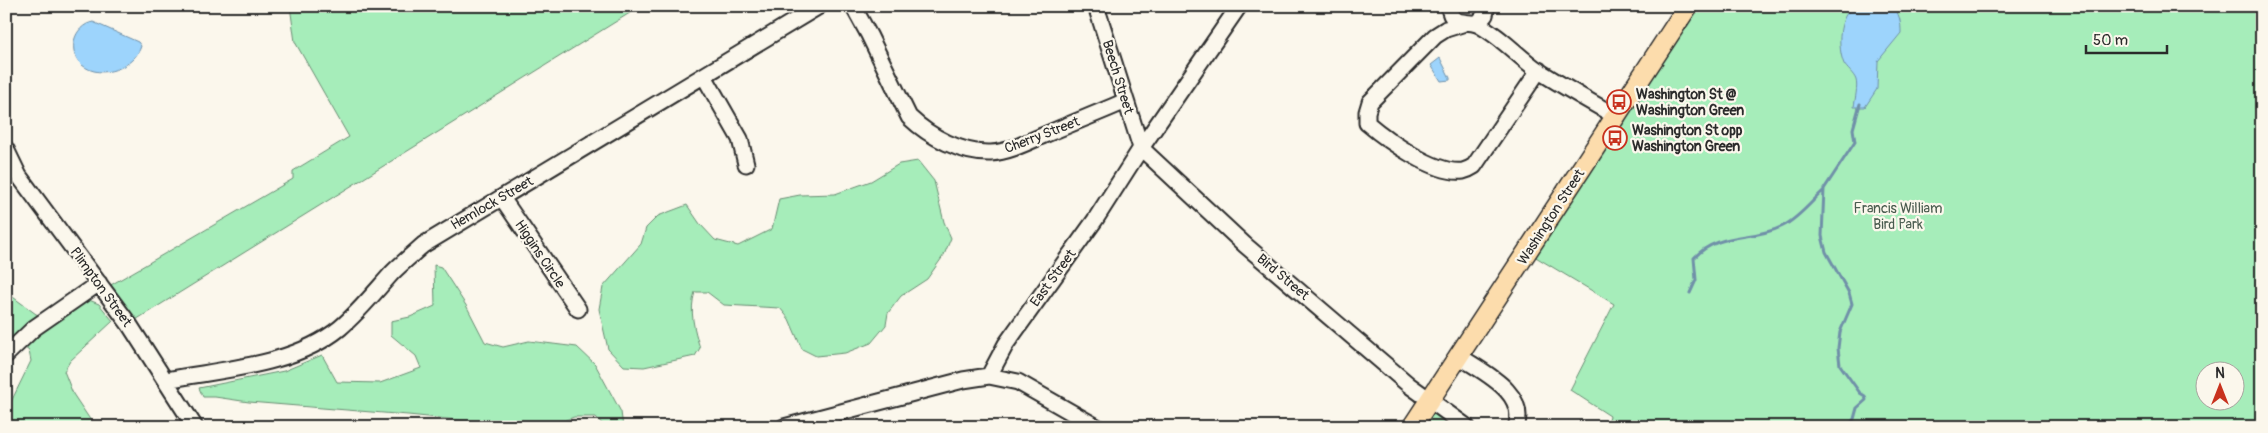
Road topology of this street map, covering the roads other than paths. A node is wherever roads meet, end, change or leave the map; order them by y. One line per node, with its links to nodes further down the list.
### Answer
1 (819, 6): 11 (street, Hemlock Street)
2 (853, 6): 12 (street, Cherry Street)
3 (1096, 6): 12 (street, Beech Street)
4 (1239, 6): 14 (street, East Street)
5 (1449, 6): 8 (street)
6 (1487, 6): 9 (street)
7 (1688, 6): 13 (main road, Washington Street)
8 (1462, 24): 9 (street); 10 (street)
9 (1478, 24): 10 (street)
10 (1539, 70): 13 (street)
11 (704, 76): 16 (street); 17 (street, Hemlock Street)
12 (1126, 101): 14 (street, Beech Street)
13 (1617, 117): 21 (main road, Washington Street)
14 (1141, 148): 22 (street, East Street); 24 (street, Bird Street)
15 (6, 149): 18 (street, Plimpton Street)
16 (746, 164)
17 (502, 198): 19 (street, Higgins Circle); 23 (street, Hemlock Street)
18 (99, 283): 20 (street); 23 (street, Plimpton Street)
19 (578, 310)
20 (6, 356)
21 (1459, 356): 24 (main road, Washington Street); 30 (street)
22 (989, 376): 26 (street); 27 (street)
23 (166, 380): 25 (street, Plimpton Street)
24 (1431, 399): 28 (main road, Washington Street); 29 (street, Bird Street)
25 (195, 427)
26 (784, 427)
27 (1097, 427)
28 (1412, 427)
29 (1467, 427)
30 (1516, 427)

